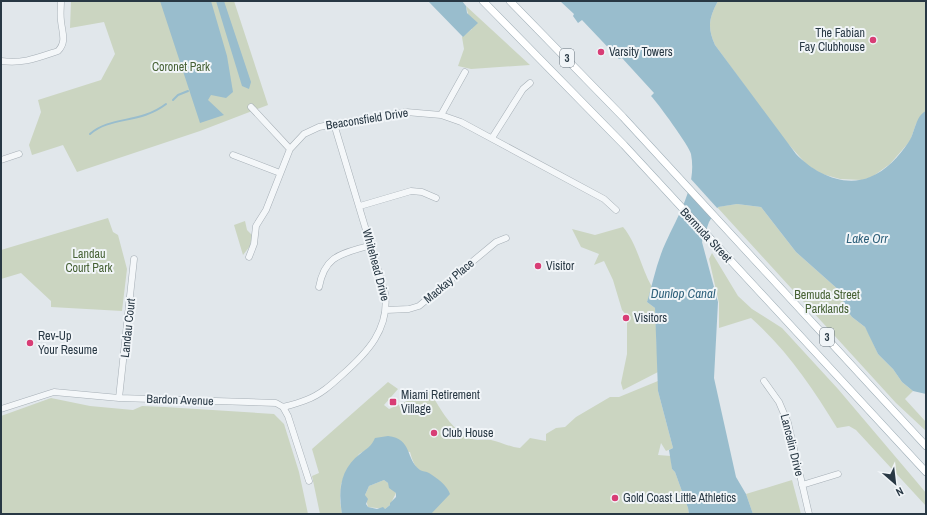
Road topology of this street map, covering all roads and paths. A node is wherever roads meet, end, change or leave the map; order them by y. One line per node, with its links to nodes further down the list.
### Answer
1 (61, 1): 4 (street)
2 (483, 1): 30 (main road, Bermuda Street / 3)
3 (510, 1): 29 (main road, Bermuda Street / 3)
4 (1, 61)
5 (465, 72): 8 (street)
6 (530, 83): 10 (street)
7 (251, 107): 11 (street)
8 (442, 115): 9 (street, Beaconsfield Drive); 10 (street, Beaconsfield Drive)
9 (334, 124): 11 (street, Beaconsfield Drive); 17 (street, Whitehead Drive)
10 (492, 138): 18 (street, Beaconsfield Drive)
11 (290, 149): 15 (street, Beaconsfield Drive)
12 (19, 154): 14 (street)
13 (233, 155): 15 (street)
14 (1, 160)
15 (280, 173): 21 (street, Beaconsfield Drive)
16 (436, 198): 17 (street)
17 (360, 206): 20 (street, Whitehead Drive)
18 (616, 210)
19 (506, 238): 24 (street, Mackay Place)
20 (371, 245): 23 (street); 24 (street, Whitehead Drive)
21 (249, 257)
22 (134, 259): 26 (street, Landau Court)
23 (319, 287)
24 (386, 310): 27 (street, Whitehead Drive)
25 (764, 381): 33 (street, Lancelin Drive)
26 (119, 398): 27 (street, Bardon Avenue); 28 (street, Bardon Avenue)
27 (283, 407): 32 (street)
28 (1, 409)
29 (926, 446)
30 (926, 472)
31 (838, 474): 33 (street)
32 (309, 481)
33 (802, 485): 34 (street, Lancelin Drive)
34 (809, 514)

